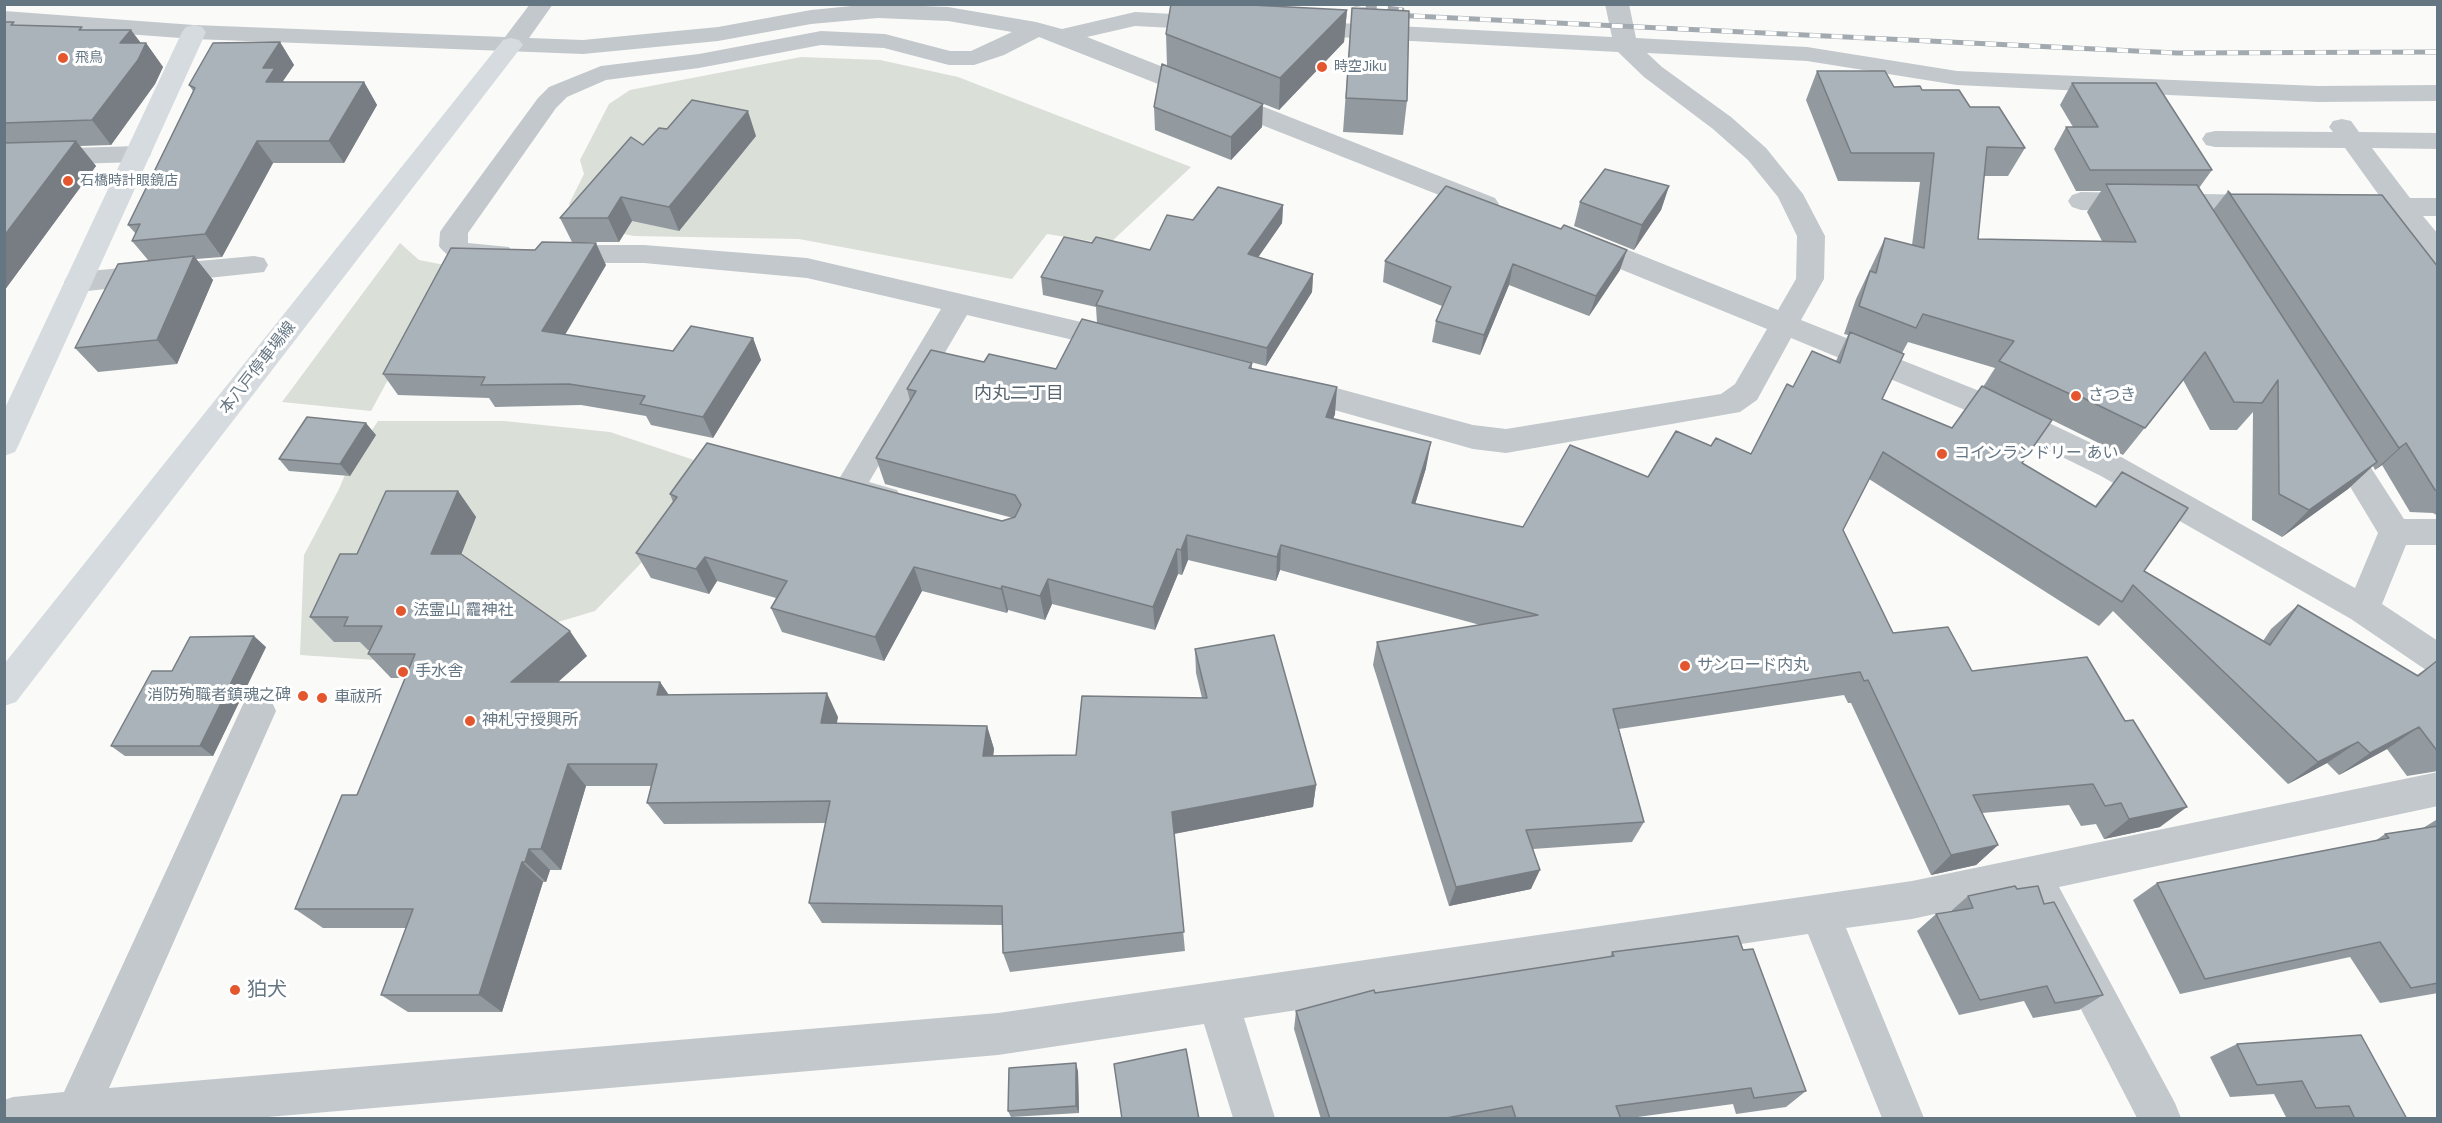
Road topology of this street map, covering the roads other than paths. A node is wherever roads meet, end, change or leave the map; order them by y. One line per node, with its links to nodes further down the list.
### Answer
1 (542, 4): 8 (street)
2 (1617, 4): 9 (street)
3 (4, 18): 6 (street)
4 (1231, 24): 7 (street)
5 (1279, 27): 9 (street)
6 (194, 32): 8 (street); 15 (main road)
7 (1049, 32): 8 (street); 23 (street); 29 (street)
8 (511, 45): 40 (main road, 本八戸停車場線)
9 (1625, 45): 11 (street); 30 (street)
10 (2438, 93): 11 (street)
11 (2318, 94): 13 (street)
12 (2215, 139): 13 (street)
13 (2351, 139): 14 (street); 21 (street)
14 (2438, 141)
15 (138, 154): 16 (street); 28 (main road)
16 (4, 158)
17 (2081, 201): 18 (street)
18 (2186, 202): 19 (street); 25 (street)
19 (2282, 204)
20 (2317, 205): 21 (street)
21 (2401, 207): 22 (street); 26 (street)
22 (2438, 207)
23 (1510, 214)
24 (1554, 231): 30 (street)
25 (2205, 232)
26 (2438, 254)
27 (254, 265): 28 (street)
28 (78, 282): 34 (main road)
29 (959, 304): 31 (street); 35 (street)
30 (1785, 323): 32 (street); 38 (street)
31 (1143, 346)
32 (1268, 380)
33 (2319, 412): 36 (street)
34 (4, 444)
35 (917, 507)
36 (2395, 532): 37 (street); 38 (street)
37 (2438, 532)
38 (2363, 609): 39 (street)
39 (2438, 660)
40 (4, 691)
41 (258, 711): 46 (street)
42 (2438, 789): 43 (street)
43 (2032, 874): 44 (street); 50 (street)
44 (1820, 914): 45 (street); 49 (street)
45 (1218, 1001): 46 (street); 48 (street)
46 (75, 1114): 47 (street)
47 (14, 1119)
48 (1254, 1119)
49 (1904, 1119)
50 (2160, 1119)

